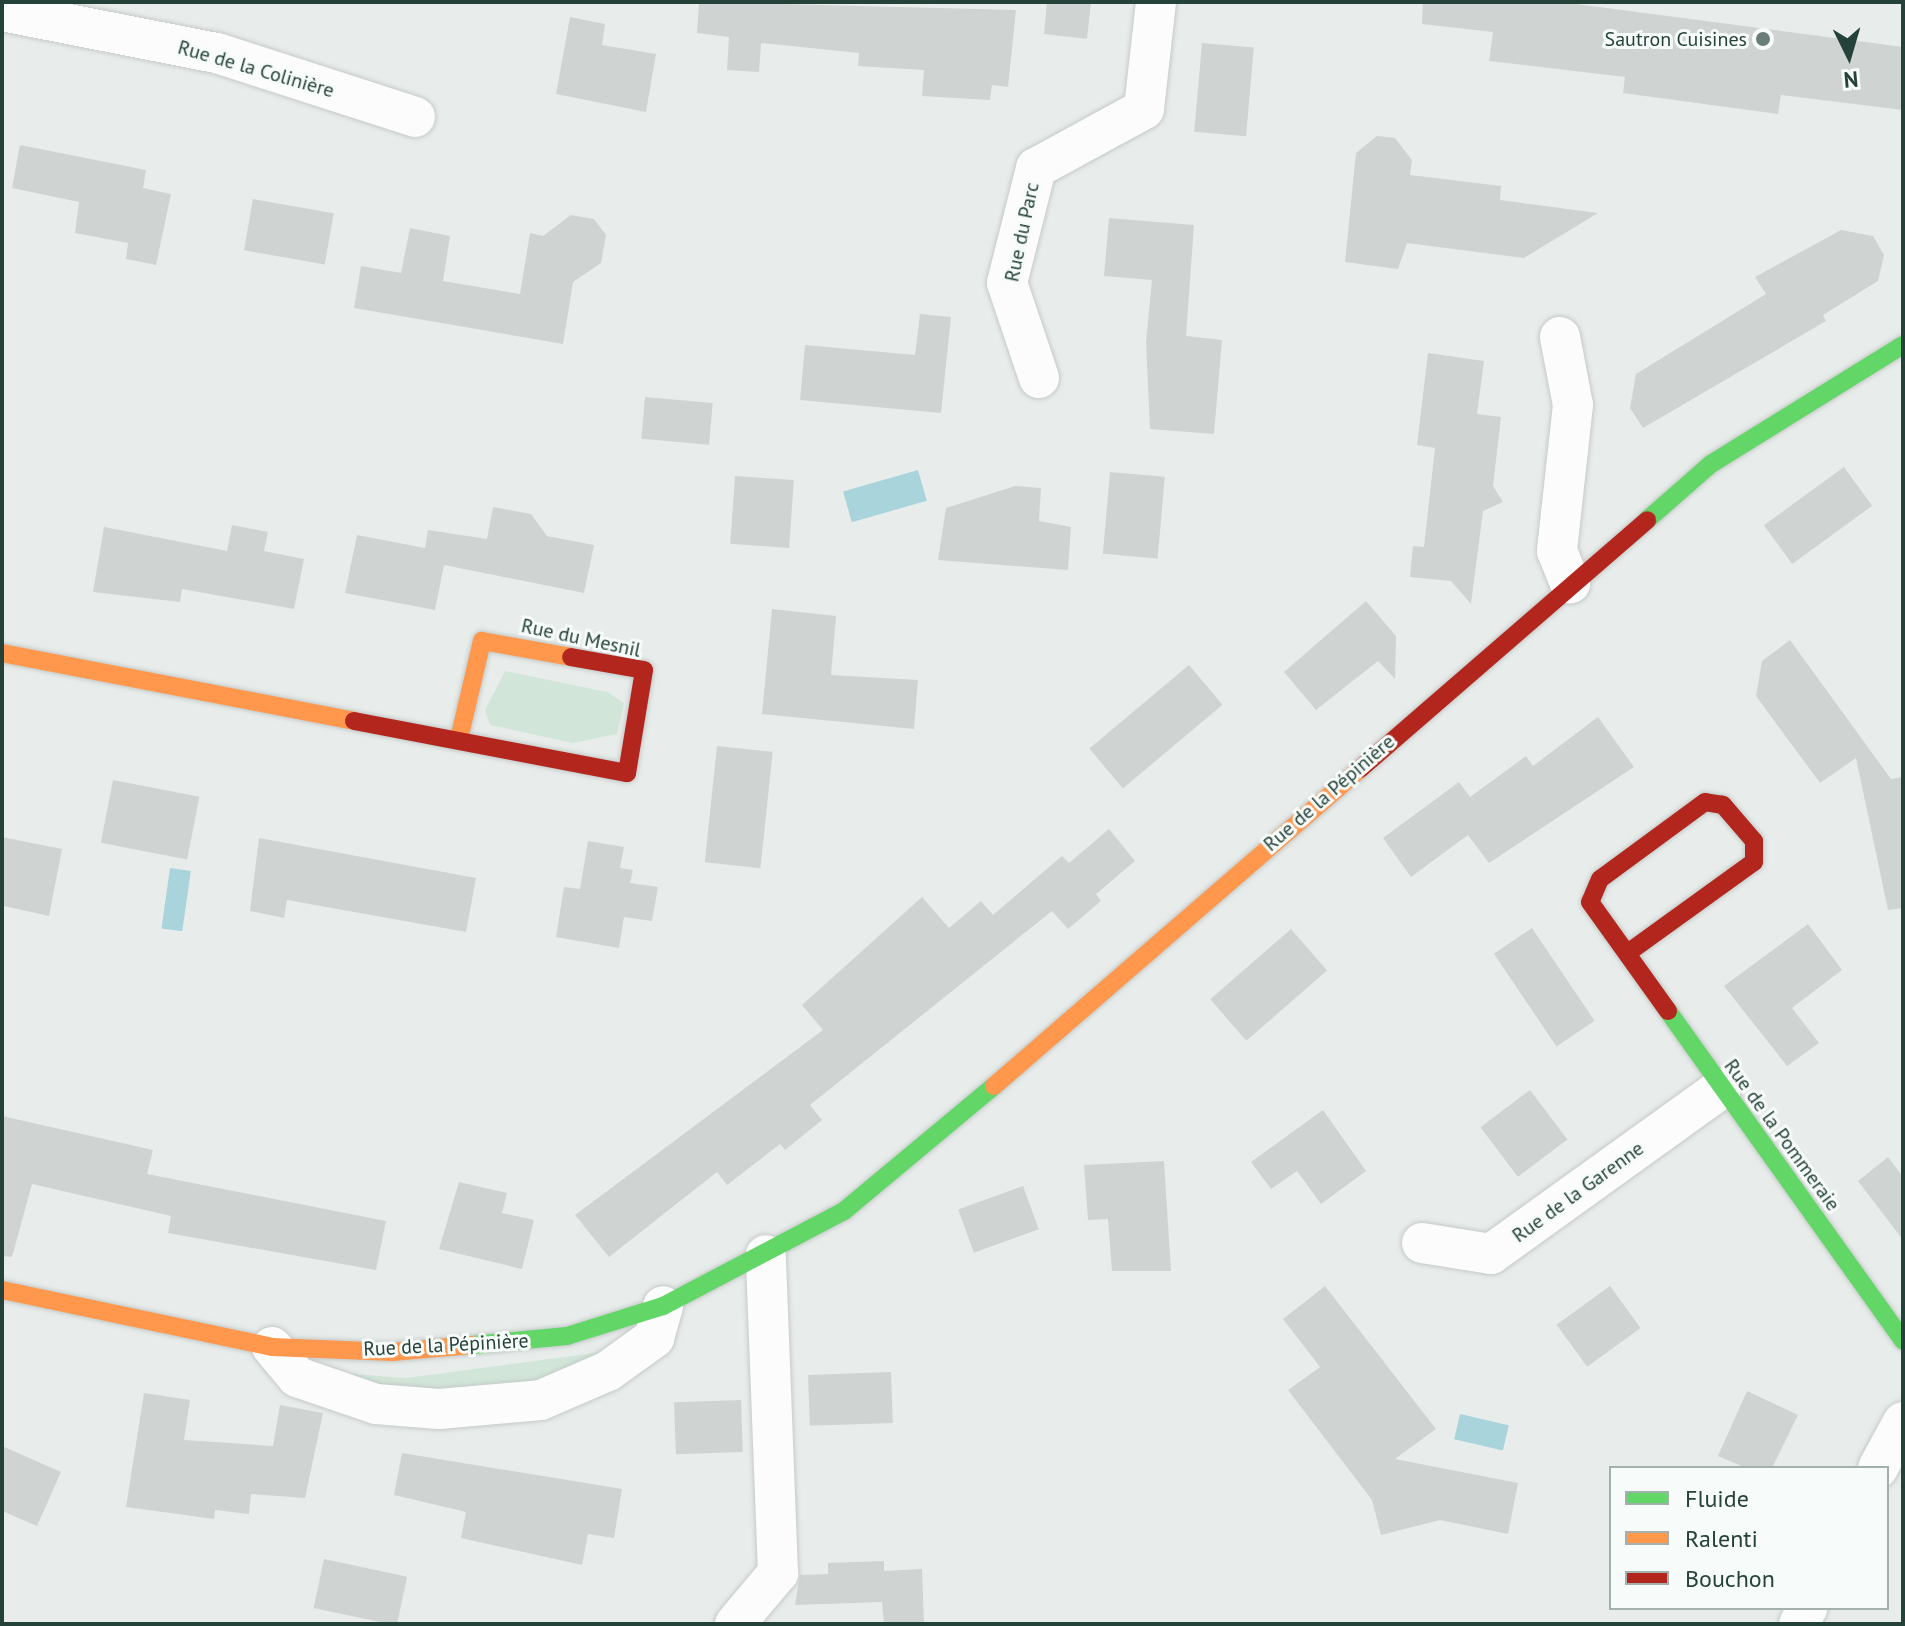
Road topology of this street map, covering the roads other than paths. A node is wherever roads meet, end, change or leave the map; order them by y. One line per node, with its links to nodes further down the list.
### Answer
1 (1156, 2): 6 (street, Rue du Parc)
2 (2, 11): 3 (street, Rue de la Colinière)
3 (415, 117)
4 (1560, 337): 7 (street)
5 (1903, 345): 7 (street, Rue de la Pépinière)
6 (1039, 378)
7 (1570, 584): 13 (street, Rue de la Pépinière)
8 (2, 653): 9 (street, Rue du Mesnil)
9 (459, 739): 9 (street, Rue du Mesnil)
10 (1629, 952): 10 (street, Rue de la Pommeraie); 11 (street, Rue de la Pommeraie)
11 (1721, 1089): 12 (street, Rue de la Garenne); 16 (street, Rue de la Pommeraie)
12 (1422, 1243)
13 (766, 1255): 15 (street, Rue de la Pépinière); 20 (street)
14 (2, 1290): 17 (street, Rue de la Pépinière)
15 (663, 1306): 17 (street, Rue de la Pépinière); 17 (street)
16 (1903, 1341)
17 (272, 1347)
18 (1903, 1422): 19 (street)
19 (1879, 1466)
20 (735, 1624)

